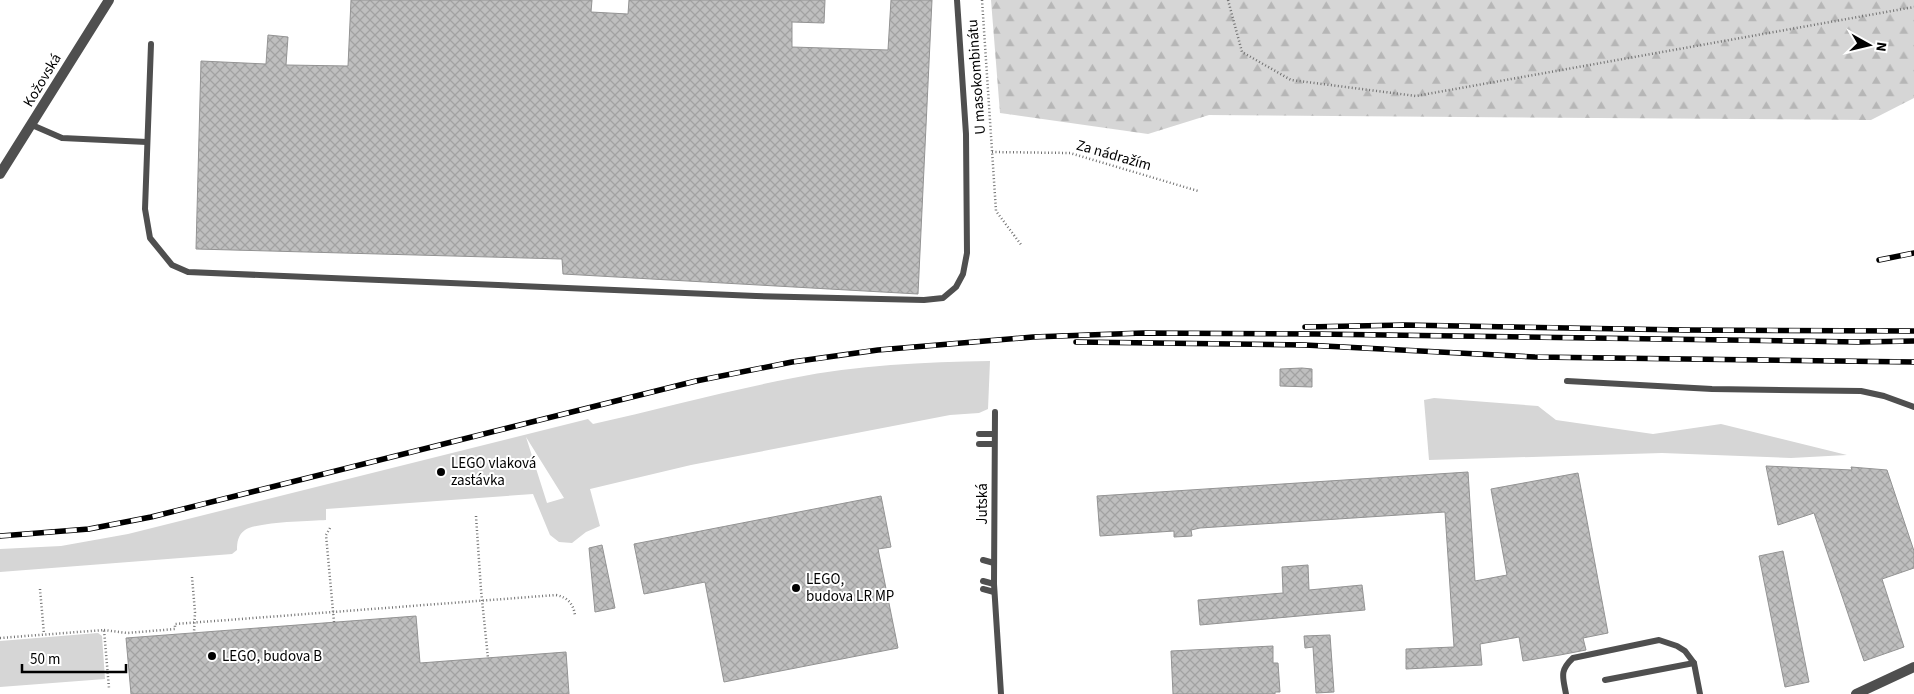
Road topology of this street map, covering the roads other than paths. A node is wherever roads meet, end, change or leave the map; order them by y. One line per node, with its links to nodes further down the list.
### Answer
1 (109, 0): 4 (street, Kožovská)
2 (957, 0): 5 (lane)
3 (151, 44): 5 (lane)
4 (32, 125): 5 (lane); 6 (street, Kožovská)
5 (147, 142)
6 (0, 174)
7 (1567, 381): 8 (lane)
8 (1914, 407)
9 (995, 412): 11 (lane, Jutská)
10 (979, 434): 11 (lane)
11 (994, 434): 13 (lane, Jutská)
12 (979, 444): 13 (lane)
13 (994, 444): 15 (lane, Jutská)
14 (983, 560): 15 (lane)
15 (994, 563): 17 (lane, Jutská)
16 (983, 581): 17 (lane)
17 (994, 584): 19 (lane, Jutská)
18 (983, 589): 19 (lane)
19 (994, 592): 23 (lane, Jutská)
20 (1694, 663): 22 (lane); 24 (lane); 25 (lane)
21 (1914, 667): 26 (street)
22 (1605, 680)
23 (1001, 694)
24 (1566, 694)
25 (1700, 694)
26 (1856, 694)

